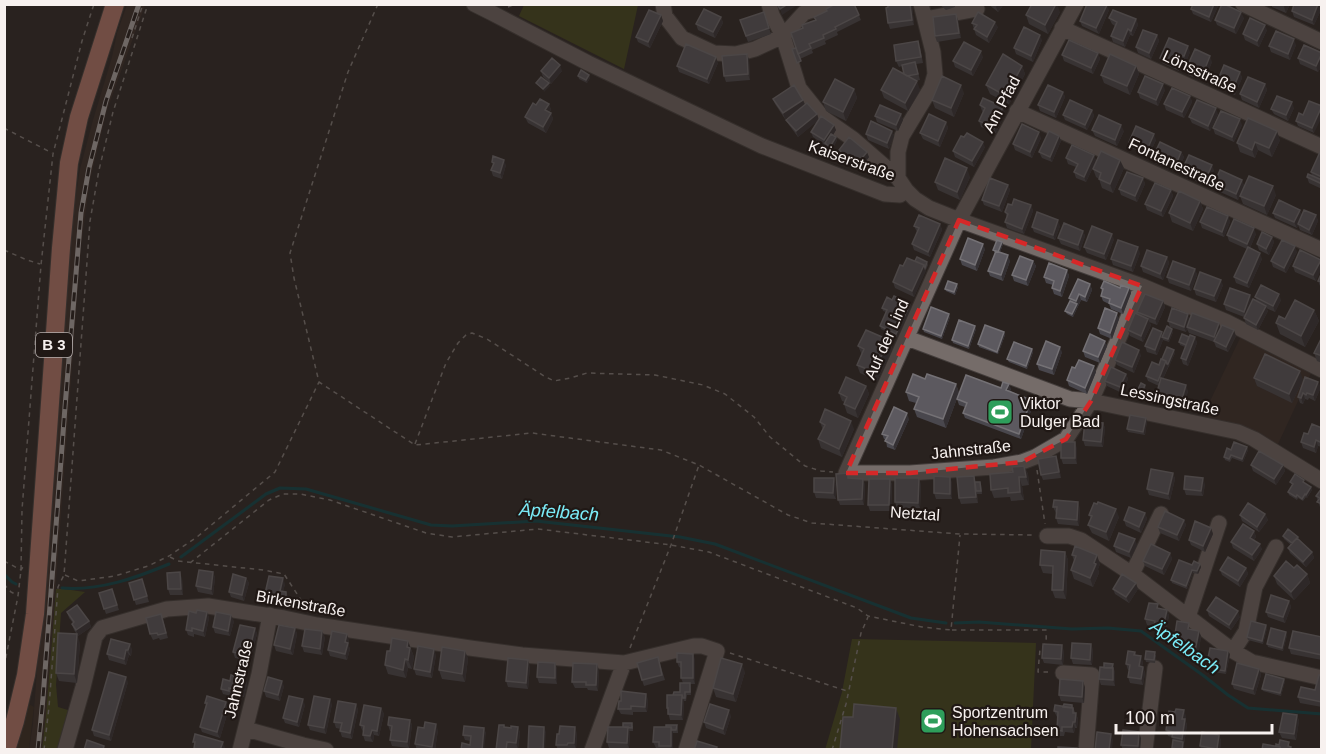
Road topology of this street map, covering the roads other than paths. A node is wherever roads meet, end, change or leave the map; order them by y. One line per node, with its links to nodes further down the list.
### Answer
1 (115, 4): 38 (main road, B 3)
2 (474, 4): 8 (street, Kaiserstraße)
3 (663, 4): 12 (street)
4 (770, 4): 12 (street)
5 (830, 4): 12 (street)
6 (1076, 4): 11 (street, Am Pfad)
7 (1243, 4): 13 (street)
8 (494, 9): 16 (street, Kaiserstraße)
9 (977, 9): 10 (street)
10 (923, 12): 16 (street)
11 (1062, 28): 14 (street, Am Pfad); 15 (street, Lönsstraße)
12 (783, 36): 16 (street)
13 (1322, 42)
14 (1017, 111): 17 (street, Am Pfad); 18 (street, Fontanestraße)
15 (1322, 147)
16 (902, 184): 17 (street, Kaiserstraße)
17 (959, 220): 19 (street, Kaiserstraße); 20 (street, Auf der Lind)
18 (1322, 250)
19 (1142, 286): 21 (street, Kaiserstraße); 22 (street, Jahnstraße)
20 (907, 338): 22 (street, Lessingstraße); 23 (street, Auf der Lind)
21 (1322, 370)
22 (1091, 401): 23 (street, Jahnstraße); 24 (street, Lessingstraße)
23 (846, 473)
24 (1320, 475)
25 (1161, 514): 29 (street)
26 (1219, 523): 31 (street)
27 (1047, 536): 29 (street)
28 (1276, 547): 32 (street)
29 (1132, 574): 31 (street)
30 (270, 615): 33 (street, Birkenstraße); 37 (street, Jahnstraße); 39 (street, Birkenstraße)
31 (1188, 617): 32 (street)
32 (1233, 651): 36 (street)
33 (624, 663): 42 (street); 43 (street, Birkenstraße)
34 (1155, 668): 45 (street)
35 (1063, 673): 44 (street)
36 (1322, 678)
37 (246, 729): 40 (street, Jahnstraße); 41 (street)
38 (6, 750)
39 (65, 750)
40 (240, 750)
41 (326, 750)
42 (592, 750)
43 (686, 750)
44 (1086, 750)
45 (1145, 750)

